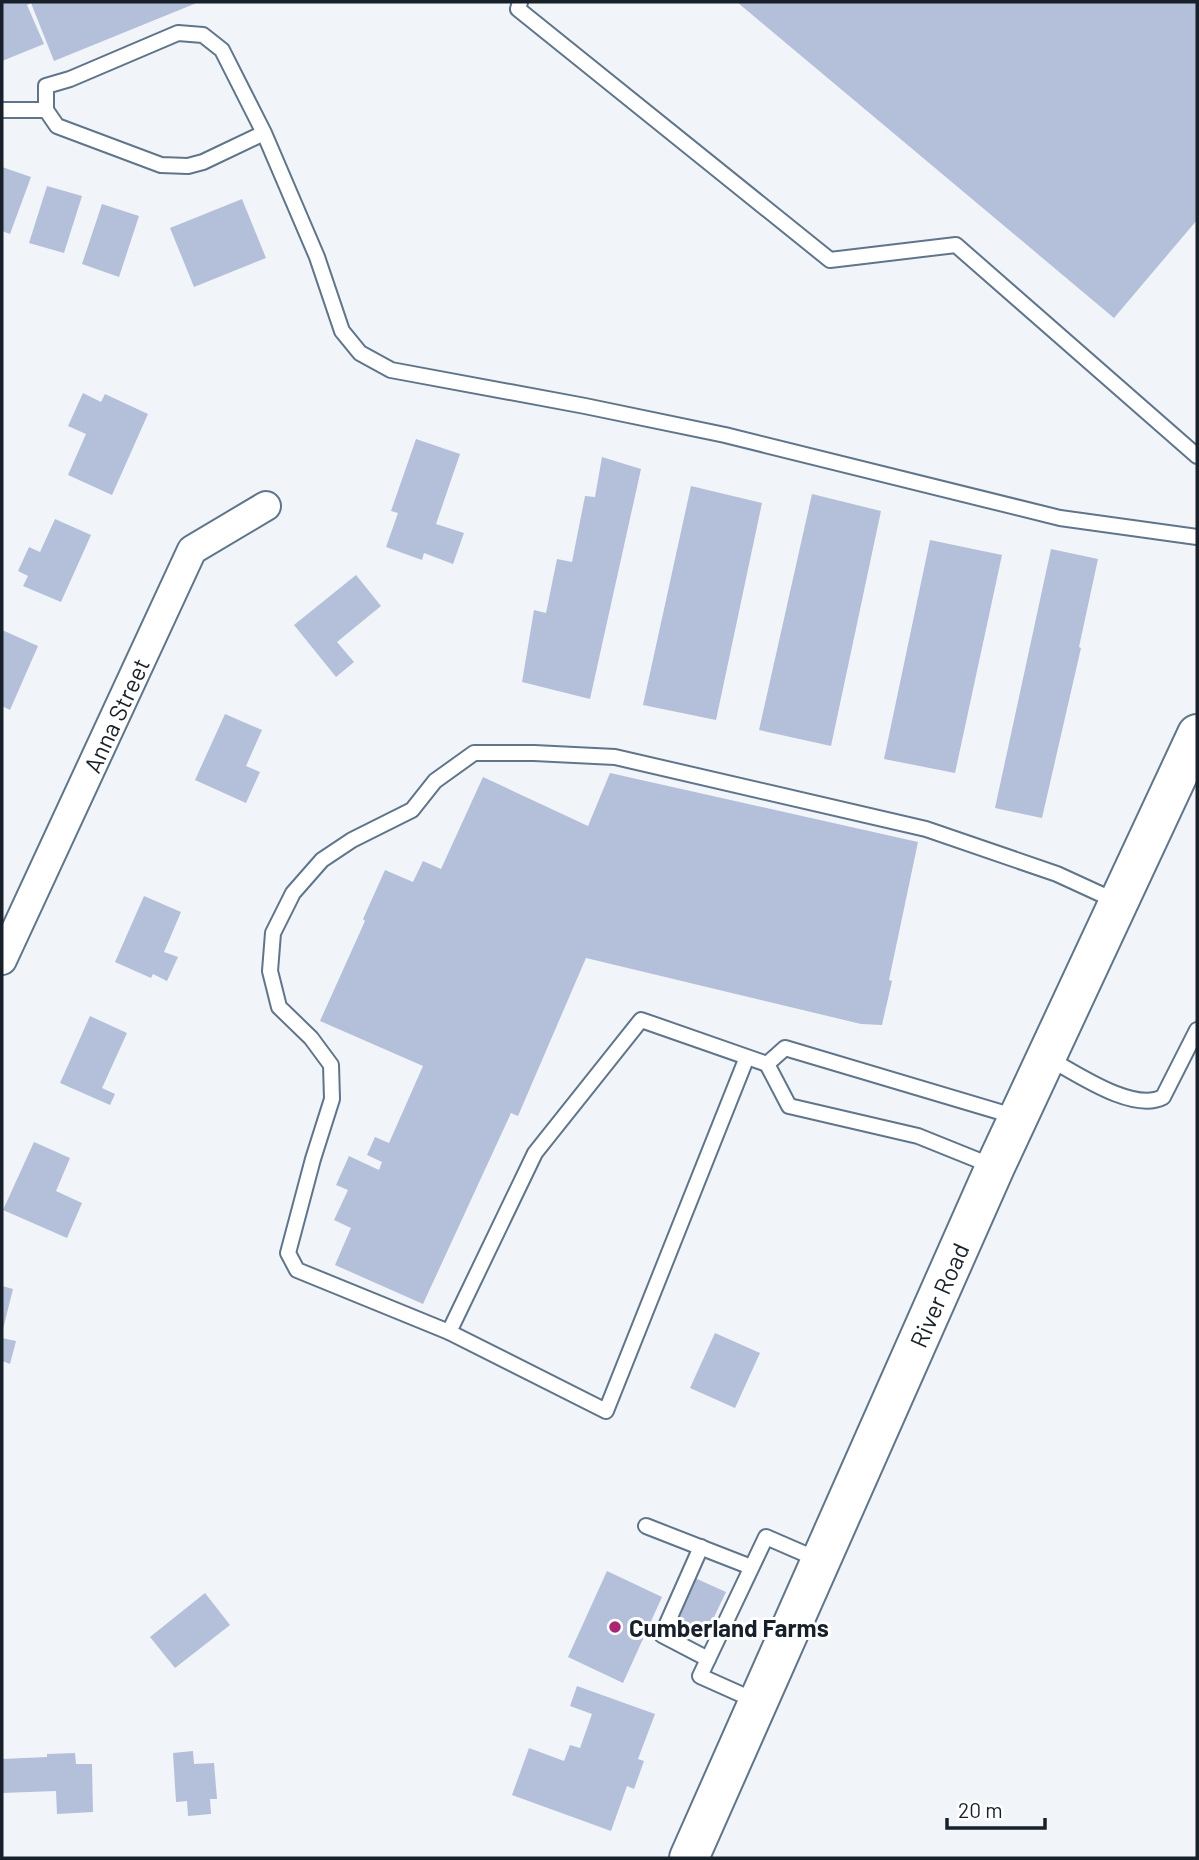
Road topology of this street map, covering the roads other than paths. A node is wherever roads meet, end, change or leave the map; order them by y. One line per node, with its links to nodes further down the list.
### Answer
1 (520, 2): 5 (lane)
2 (2, 110): 3 (lane)
3 (46, 110): 4 (lane); 4 (lane)
4 (264, 133): 7 (lane)
5 (1197, 456)
6 (266, 506): 10 (street, Anna Street)
7 (1197, 537)
8 (1197, 734): 9 (main road, River Road)
9 (1119, 902): 13 (main road, River Road); 17 (lane)
10 (2, 960)
11 (1197, 1030): 13 (lane)
12 (747, 1057): 14 (lane); 17 (lane); 17 (lane)
13 (1046, 1057): 15 (main road, River Road)
14 (767, 1064): 15 (lane); 16 (lane)
15 (1018, 1117): 16 (main road, River Road)
16 (995, 1167): 20 (main road, River Road)
17 (449, 1332)
18 (646, 1526): 19 (lane)
19 (701, 1547): 21 (lane); 22 (lane)
20 (821, 1560): 21 (lane); 23 (main road, River Road)
21 (751, 1567): 22 (lane)
22 (708, 1659): 23 (lane)
23 (758, 1702): 24 (main road, River Road)
24 (689, 1858)

